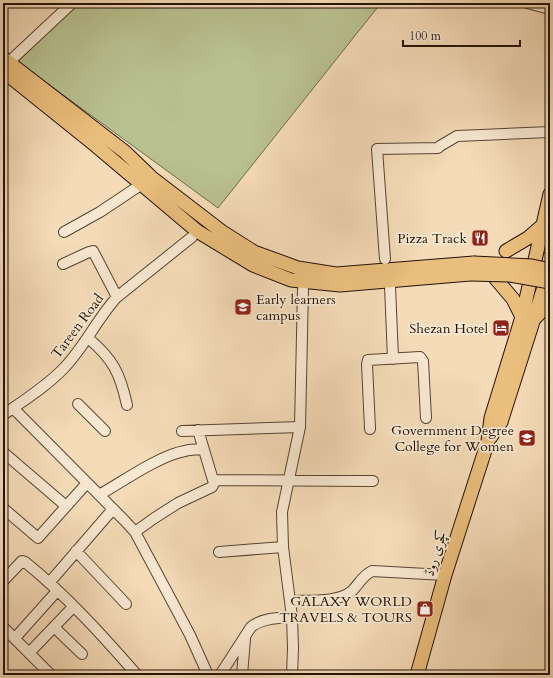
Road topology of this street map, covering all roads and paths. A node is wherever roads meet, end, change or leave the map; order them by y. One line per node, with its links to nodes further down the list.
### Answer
1 (72, 3): 4 (street)
2 (527, 3): 3 (street)
3 (550, 10)
4 (5, 64): 6 (main road); 15 (main road)
5 (550, 132): 13 (street)
6 (142, 184): 9 (street); 15 (main road)
7 (550, 194): 8 (main road, کچری روڈ)
8 (542, 226): 11 (main road); 23 (main road, کچری روڈ)
9 (64, 232)
10 (192, 237): 21 (street, Tareen Road)
11 (506, 251)
12 (550, 257): 23 (main road, کچری روڈ)
13 (384, 259)
14 (63, 264): 21 (street)
15 (472, 268): 16 (main road, bridge); 18 (main road, bridge)
16 (550, 270)
17 (496, 279): 23 (main road)
18 (550, 282)
19 (390, 286): 25 (street)
20 (303, 289): 31 (street)
21 (117, 297): 24 (street, Tareen Road)
22 (550, 305): 23 (main road)
23 (527, 319): 50 (main road, کچری روڈ)
24 (88, 338): 27 (street); 28 (street, Tareen Road)
25 (393, 359): 30 (street); 32 (street)
26 (78, 404): 34 (street)
27 (127, 405)
28 (13, 408): 29 (street, Tareen Road); 41 (street)
29 (3, 415)
30 (426, 418)
31 (300, 427): 33 (street); 39 (street)
32 (370, 429)
33 (198, 430): 35 (street); 36 (street)
34 (105, 431)
35 (182, 431)
36 (203, 449): 38 (street); 42 (street)
37 (3, 452): 43 (street)
38 (213, 480): 39 (street); 46 (street)
39 (289, 480): 40 (street); 47 (street)
40 (373, 481)
41 (87, 483): 42 (street); 43 (street)
42 (99, 495): 45 (street)
43 (66, 506): 44 (street)
44 (3, 508)
45 (113, 509): 46 (street); 48 (street)
46 (135, 532): 65 (street)
47 (283, 547): 49 (street); 53 (street)
48 (76, 552): 52 (street); 54 (street)
49 (219, 552)
50 (445, 575): 53 (street); 69 (main road, کچری روڈ)
51 (4, 578): 52 (street)
52 (53, 587): 55 (street); 60 (street)
53 (290, 601): 56 (street)
54 (126, 604)
55 (73, 607): 58 (street); 64 (street)
56 (292, 617): 59 (street); 68 (street)
57 (3, 627): 60 (street)
58 (54, 627): 61 (street); 62 (street)
59 (245, 637): 66 (street); 67 (street)
60 (15, 638): 61 (street)
61 (29, 653): 63 (street)
62 (82, 654)
63 (51, 675)
64 (137, 675)
65 (208, 675)
66 (220, 675)
67 (242, 675)
68 (292, 675)
69 (417, 675)

